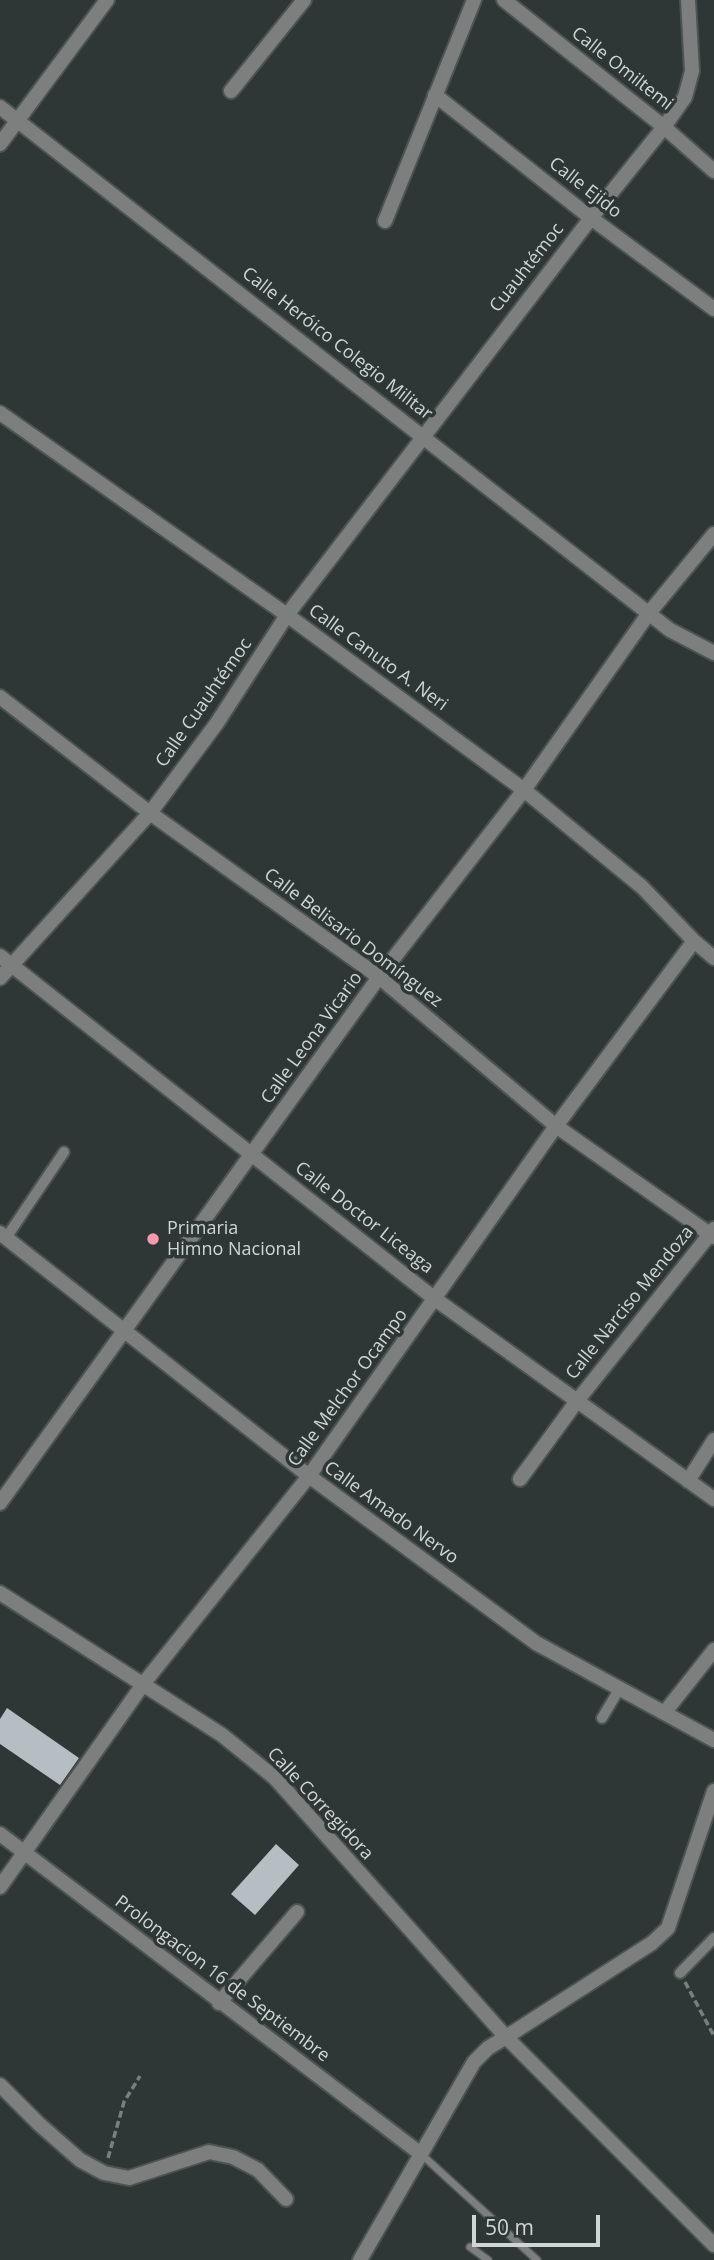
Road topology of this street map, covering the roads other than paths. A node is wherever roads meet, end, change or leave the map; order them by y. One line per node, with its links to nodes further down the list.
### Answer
1 (107, 0): 9 (street)
2 (304, 0): 6 (street)
3 (474, 0): 7 (street)
4 (504, 0): 10 (street, Calle Omiltemi)
5 (688, 0): 10 (street, Cuauhtémoc)
6 (231, 91)
7 (435, 95): 13 (street, Calle Ejido); 14 (street)
8 (0, 107): 9 (street, Calle Heróico Colegio Militar)
9 (18, 120): 11 (street); 17 (street, Calle Heróico Colegio Militar)
10 (664, 127): 12 (street, Calle Omiltemi); 13 (street, Cuauhtémoc)
11 (0, 145)
12 (714, 171)
13 (591, 218): 15 (street, Calle Ejido); 17 (street, Cuauhtémoc)
14 (386, 221)
15 (714, 309)
16 (0, 413): 20 (street, Calle Canuto A. Neri)
17 (423, 435): 19 (street, Calle Heróico Colegio Militar); 20 (street, Calle Cuauhtémoc)
18 (714, 534): 19 (street, Calle Leona Vicario)
19 (649, 613): 21 (street, Calle Heróico Colegio Militar); 23 (street, Calle Leona Vicario)
20 (287, 615): 23 (street, Calle Canuto A. Neri); 24 (street, Calle Cuauhtémoc)
21 (714, 653)
22 (0, 697): 24 (street, Calle Belisario Domínguez)
23 (524, 790): 25 (street, Calle Canuto A. Neri); 28 (street, Calle Leona Vicario)
24 (150, 813): 27 (street, Calle Cuauhtémoc); 28 (street, Calle Belisario Domínguez)
25 (694, 941): 26 (street, Calle Canuto A. Neri); 30 (street, Calle Melchor Ocampo)
26 (714, 958)
27 (5, 961): 29 (street, Calle Cuauhtémoc); 32 (street, Calle Doctor Liceaga)
28 (379, 977): 30 (street, Calle Belisario Domínguez); 32 (street, Calle Leona Vicario)
29 (0, 978)
30 (556, 1126): 33 (street, Calle Belisario Domínguez); 35 (street, Calle Melchor Ocampo)
31 (64, 1152): 34 (street)
32 (252, 1154): 35 (street, Calle Doctor Liceaga); 36 (street, Calle Leona Vicario)
33 (713, 1233): 37 (street, Calle Narciso Mendoza)
34 (2, 1239): 36 (street, Calle Amado Nervo)
35 (435, 1299): 37 (street, Calle Doctor Liceaga); 39 (street, Calle Melchor Ocampo)
36 (124, 1329): 39 (street, Calle Amado Nervo); 43 (street, Calle Leona Vicario)
37 (577, 1401): 40 (street, Calle Narciso Mendoza); 41 (street, Calle Doctor Liceaga)
38 (714, 1440): 41 (street)
39 (309, 1476): 46 (street, Calle Melchor Ocampo); 47 (street, Calle Amado Nervo)
40 (520, 1479)
41 (688, 1481): 42 (street, Calle Doctor Liceaga)
42 (714, 1499)
43 (0, 1503)
44 (0, 1593): 46 (street, Calle Corregidora)
45 (714, 1650): 48 (street)
46 (144, 1683): 53 (street, Calle Melchor Ocampo); 59 (street, Calle Corregidora)
47 (620, 1688): 48 (street, Calle Amado Nervo); 49 (street)
48 (665, 1712): 50 (street, Calle Amado Nervo)
49 (602, 1718)
50 (714, 1740)
51 (714, 1791): 59 (street)
52 (0, 1834): 53 (street, Prolongacion 16 de Septiembre)
53 (24, 1852): 54 (street, Calle Melchor Ocampo); 58 (street, Prolongacion 16 de Septiembre)
54 (0, 1887)
55 (297, 1912): 58 (street)
56 (714, 1938): 57 (street)
57 (680, 1973)
58 (219, 2003): 61 (street, Prolongacion 16 de Septiembre)
59 (506, 2037): 61 (street); 63 (street, Calle Corregidora)
60 (0, 2085): 62 (street)
61 (421, 2154): 65 (street); 67 (lane)
62 (286, 2199)
63 (714, 2245)
64 (470, 2247): 66 (lane)
65 (360, 2260)
66 (488, 2260)
67 (537, 2260)

